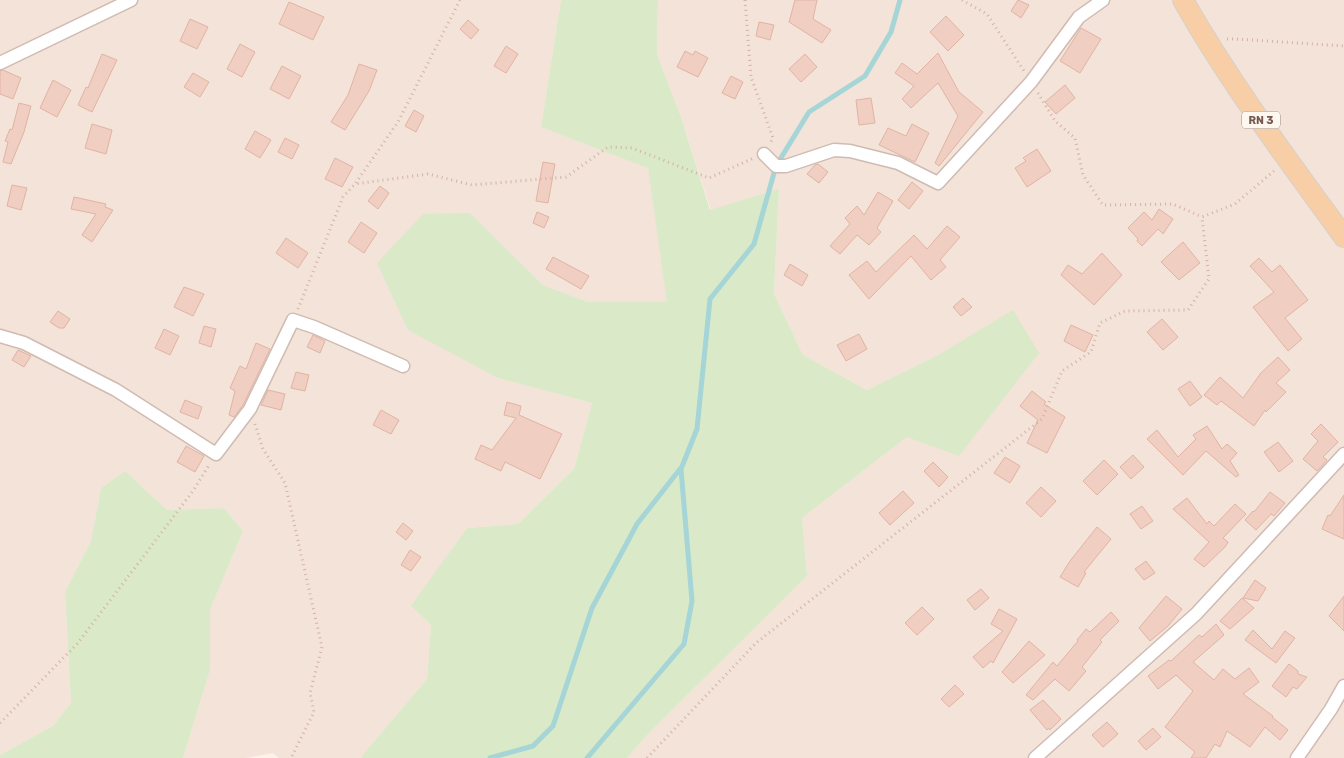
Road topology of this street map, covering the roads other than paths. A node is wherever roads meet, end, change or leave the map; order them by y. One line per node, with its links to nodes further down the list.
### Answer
1 (131, 0): 4 (street)
2 (1103, 0): 5 (street)
3 (1184, 0): 6 (main road, RN 3)
4 (0, 63)
5 (764, 154)
6 (1344, 237)
7 (0, 336): 8 (street)
8 (403, 366)
9 (1344, 454): 11 (street)
10 (1344, 686): 12 (street)
11 (1036, 758)
12 (1297, 758)

